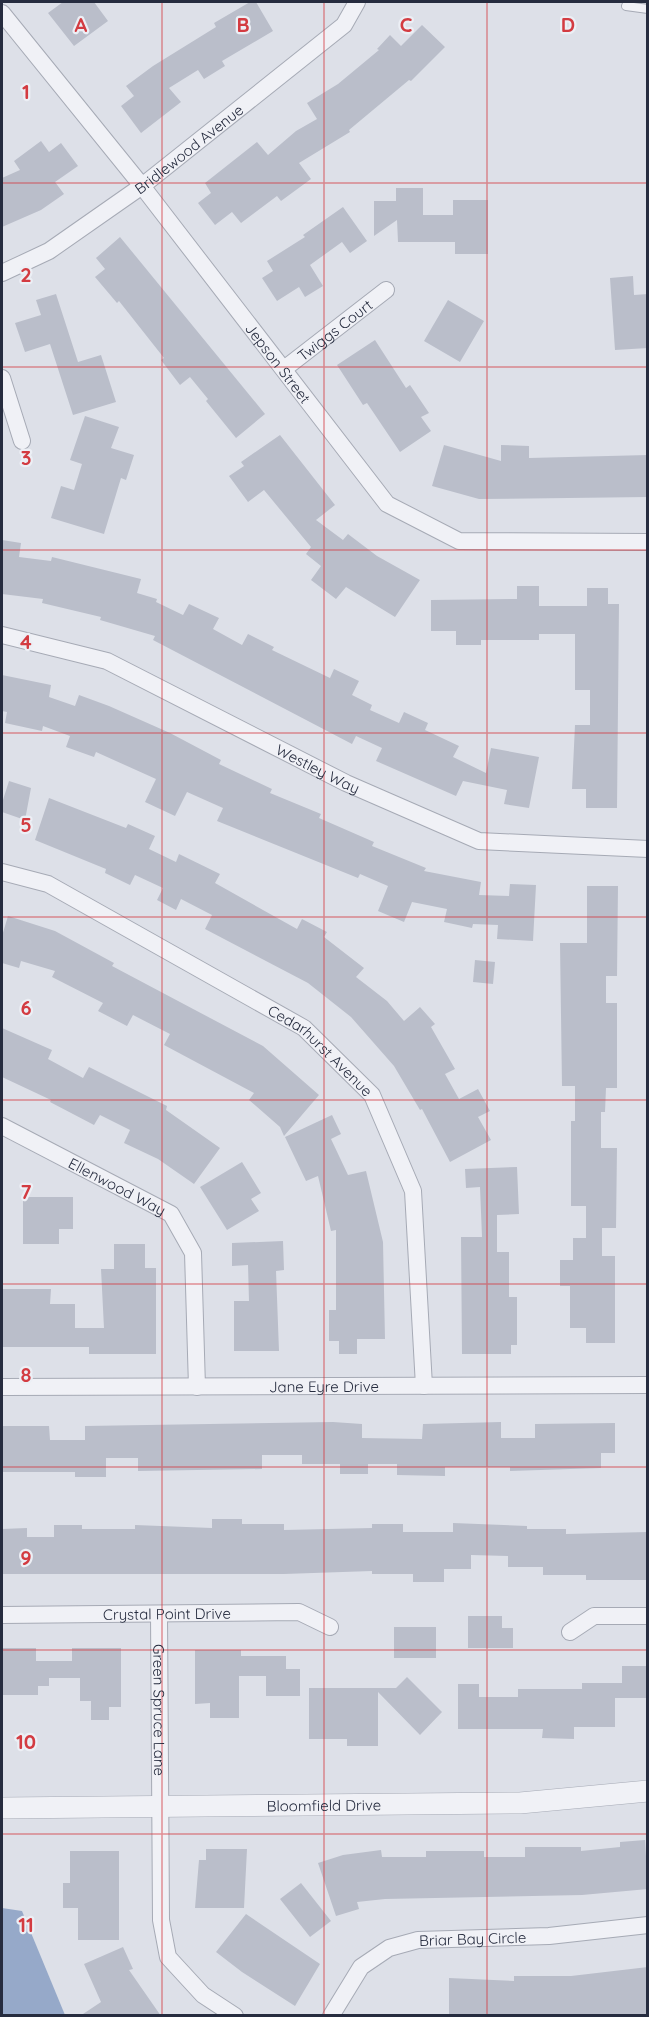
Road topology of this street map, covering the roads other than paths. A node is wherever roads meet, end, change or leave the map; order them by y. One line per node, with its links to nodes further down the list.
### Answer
1 (357, 2): 5 (street, Bridlewood Avenue)
2 (626, 6): 3 (lane)
3 (648, 9)
4 (2, 12): 5 (street, Jepson Street)
5 (142, 186): 6 (street, Bridlewood Avenue); 8 (street, Jepson Street)
6 (2, 273)
7 (386, 290): 8 (street, Twiggs Court)
8 (284, 369): 11 (street, Jepson Street)
9 (2, 378): 10 (street)
10 (22, 441)
11 (648, 543)
12 (2, 635): 13 (street, Westley Way)
13 (648, 849)
14 (2, 872): 18 (street, Cedarhurst Avenue)
15 (2, 1126): 17 (street, Ellenwood Way)
16 (648, 1385): 18 (street, Jane Eyre Drive)
17 (196, 1386): 18 (street, Jane Eyre Drive); 19 (street, Jane Eyre Drive)
18 (424, 1386)
19 (2, 1387)
20 (159, 1614): 21 (street, Crystal Point Drive); 23 (street, Crystal Point Drive); 26 (street, Green Spruce Lane)
21 (2, 1615)
22 (648, 1616): 24 (street)
23 (330, 1627)
24 (570, 1632)
25 (648, 1791): 26 (street, Bloomfield Drive)
26 (159, 1807): 27 (street, Bloomfield Drive); 29 (street)
27 (2, 1808)
28 (648, 1924): 30 (street, Briar Bay Circle)
29 (235, 2016)
30 (331, 2016)

